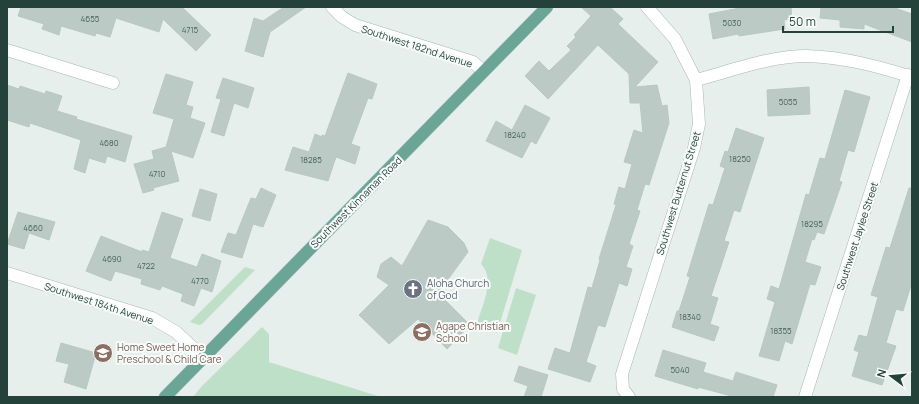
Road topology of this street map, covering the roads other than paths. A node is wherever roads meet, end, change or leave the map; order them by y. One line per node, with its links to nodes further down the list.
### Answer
1 (332, 7): 5 (street, Southwest 182nd Avenue)
2 (547, 7): 5 (main road, Southwest Kinnaman Road)
3 (647, 7): 7 (street, Southwest Butternut Street)
4 (7, 50): 8 (street)
5 (483, 70): 10 (main road, Southwest Kinnaman Road)
6 (910, 76): 7 (street); 13 (street, Southwest Jaylee Street)
7 (696, 80): 11 (street, Southwest Butternut Street)
8 (113, 83)
9 (7, 273): 10 (street, Southwest 184th Avenue)
10 (204, 358): 12 (main road, Southwest Kinnaman Road)
11 (626, 393)
12 (165, 397)
13 (806, 397)

